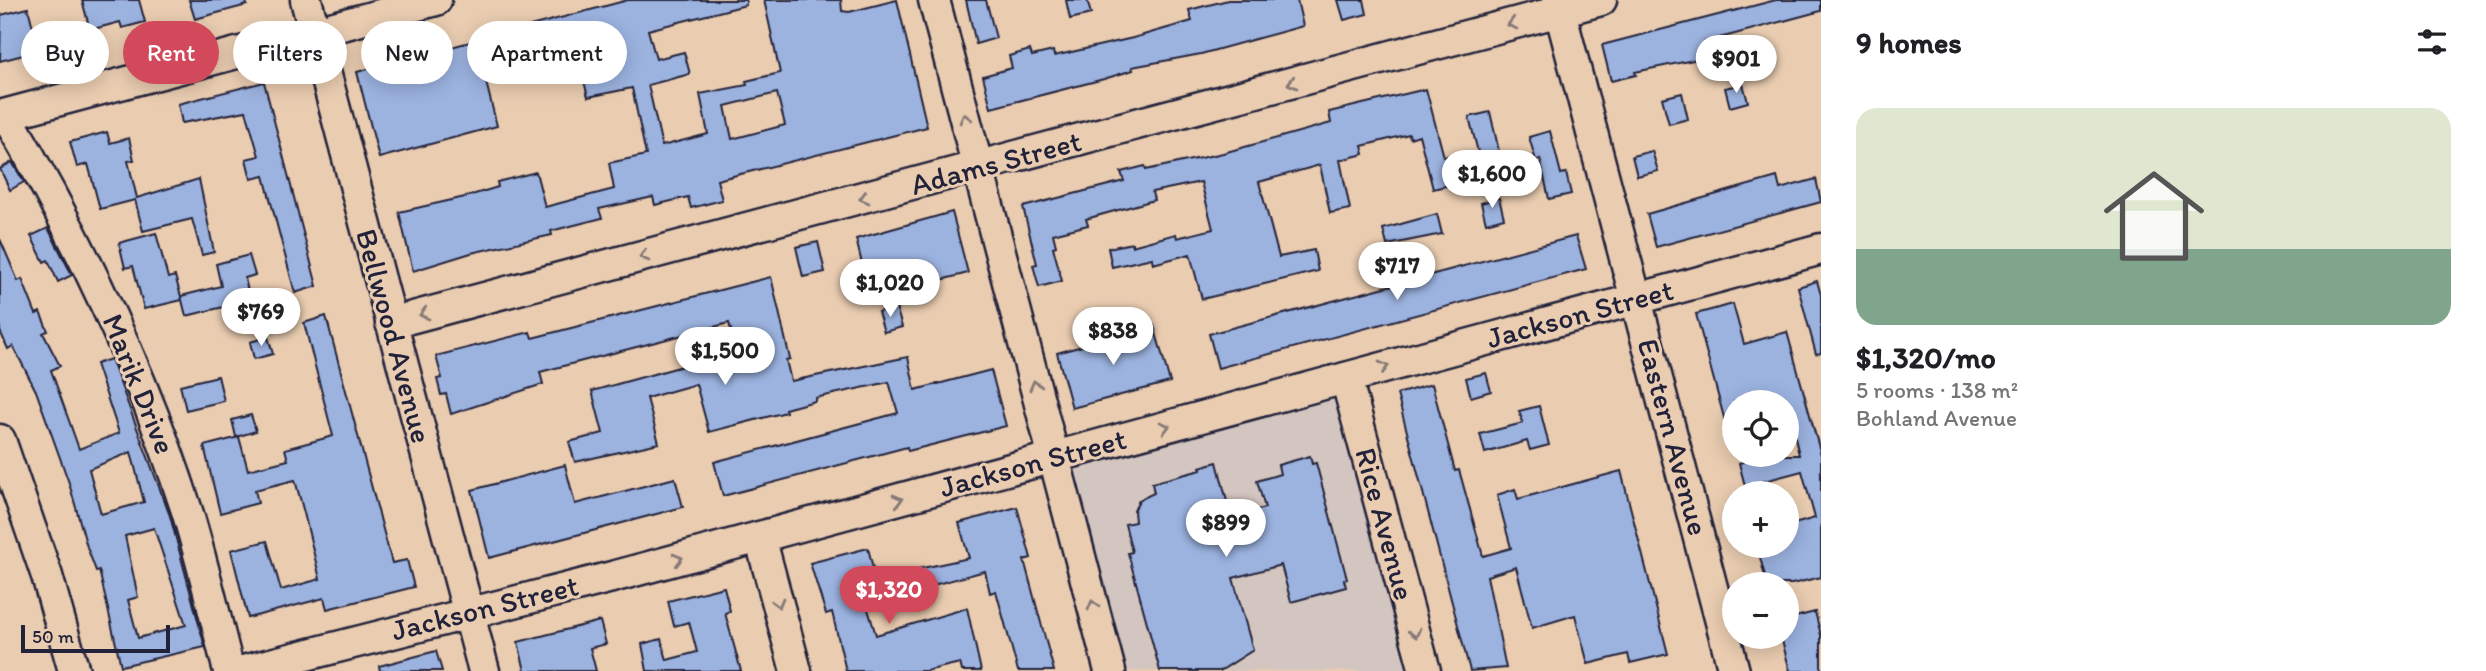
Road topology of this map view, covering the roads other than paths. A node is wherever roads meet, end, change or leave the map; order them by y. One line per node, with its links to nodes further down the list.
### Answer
1 (306, 0): 6 (street, Bellwood Avenue)
2 (436, 0): 7 (street)
3 (934, 0): 11 (street, one-way to 3)
4 (1601, 0): 5 (street, Adams Street)
5 (1559, 6): 11 (street, Adams Street, one-way to 11); 13 (street, Eastern Avenue)
6 (312, 21)
7 (347, 24)
8 (233, 55): 10 (street)
9 (328, 84): 14 (street, Bellwood Avenue)
10 (3, 115): 22 (street, Marik Drive)
11 (978, 168): 14 (street, Adams Street, one-way to 14); 17 (street, one-way to 11)
12 (1821, 249): 13 (street, Jackson Street)
13 (1637, 299): 15 (street, Jackson Street, one-way to 13); 28 (street, Eastern Avenue)
14 (391, 323): 19 (street, Bellwood Avenue)
15 (1346, 378): 17 (street, Jackson Street, one-way to 15); 27 (street, Rice Avenue, one-way to 27)
16 (0, 440): 21 (street)
17 (1054, 457): 18 (street, Jackson Street, one-way to 17); 26 (street, one-way to 17)
18 (760, 537): 19 (street, Jackson Street, one-way to 18); 25 (street, one-way to 25)
19 (468, 612): 20 (street, Jackson Street); 24 (street, Bellwood Avenue)
20 (302, 663): 23 (street, Jackson Street)
21 (74, 671)
22 (229, 671)
23 (243, 671)
24 (484, 671)
25 (796, 671)
26 (1110, 671)
27 (1425, 671)
28 (1734, 671)

